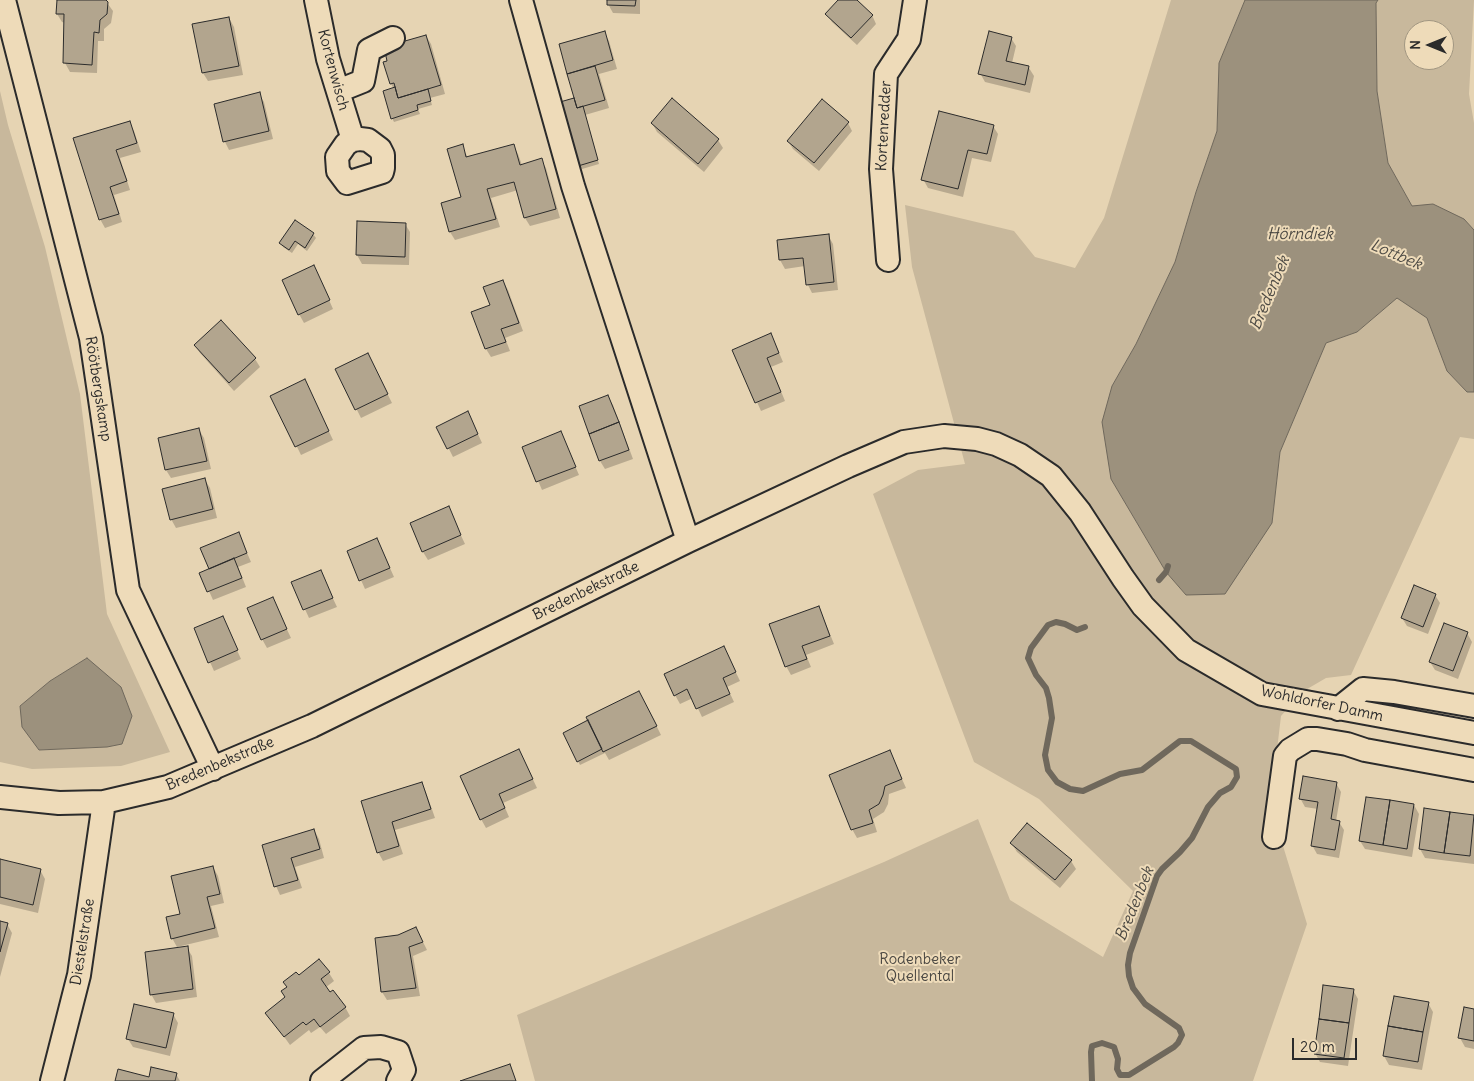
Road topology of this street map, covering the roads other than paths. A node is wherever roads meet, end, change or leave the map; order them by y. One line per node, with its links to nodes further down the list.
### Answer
1 (4, 0): 14 (street, Röötbergskamp)
2 (316, 0): 6 (street, Kortenwisch)
3 (521, 0): 9 (street)
4 (915, 0): 8 (street, Kortenredder)
5 (393, 38): 6 (street)
6 (338, 91): 7 (street, Kortenwisch)
7 (353, 140)
8 (888, 260)
9 (688, 541): 10 (street, Bredenbekstraße); 14 (street, Bredenbekstraße)
10 (1123, 578): 12 (street, Wohldorfer Damm)
11 (1474, 706): 12 (street)
12 (1338, 709): 13 (street, Wohldorfer Damm)
13 (1474, 733)
14 (213, 769): 17 (street, Bredenbekstraße)
15 (1474, 770): 18 (street)
16 (0, 797): 17 (street, Bredenbekstraße)
17 (104, 802): 19 (street, Diestelstraße)
18 (1274, 837)
19 (52, 1081)
20 (322, 1081): 21 (street)
21 (398, 1081)

